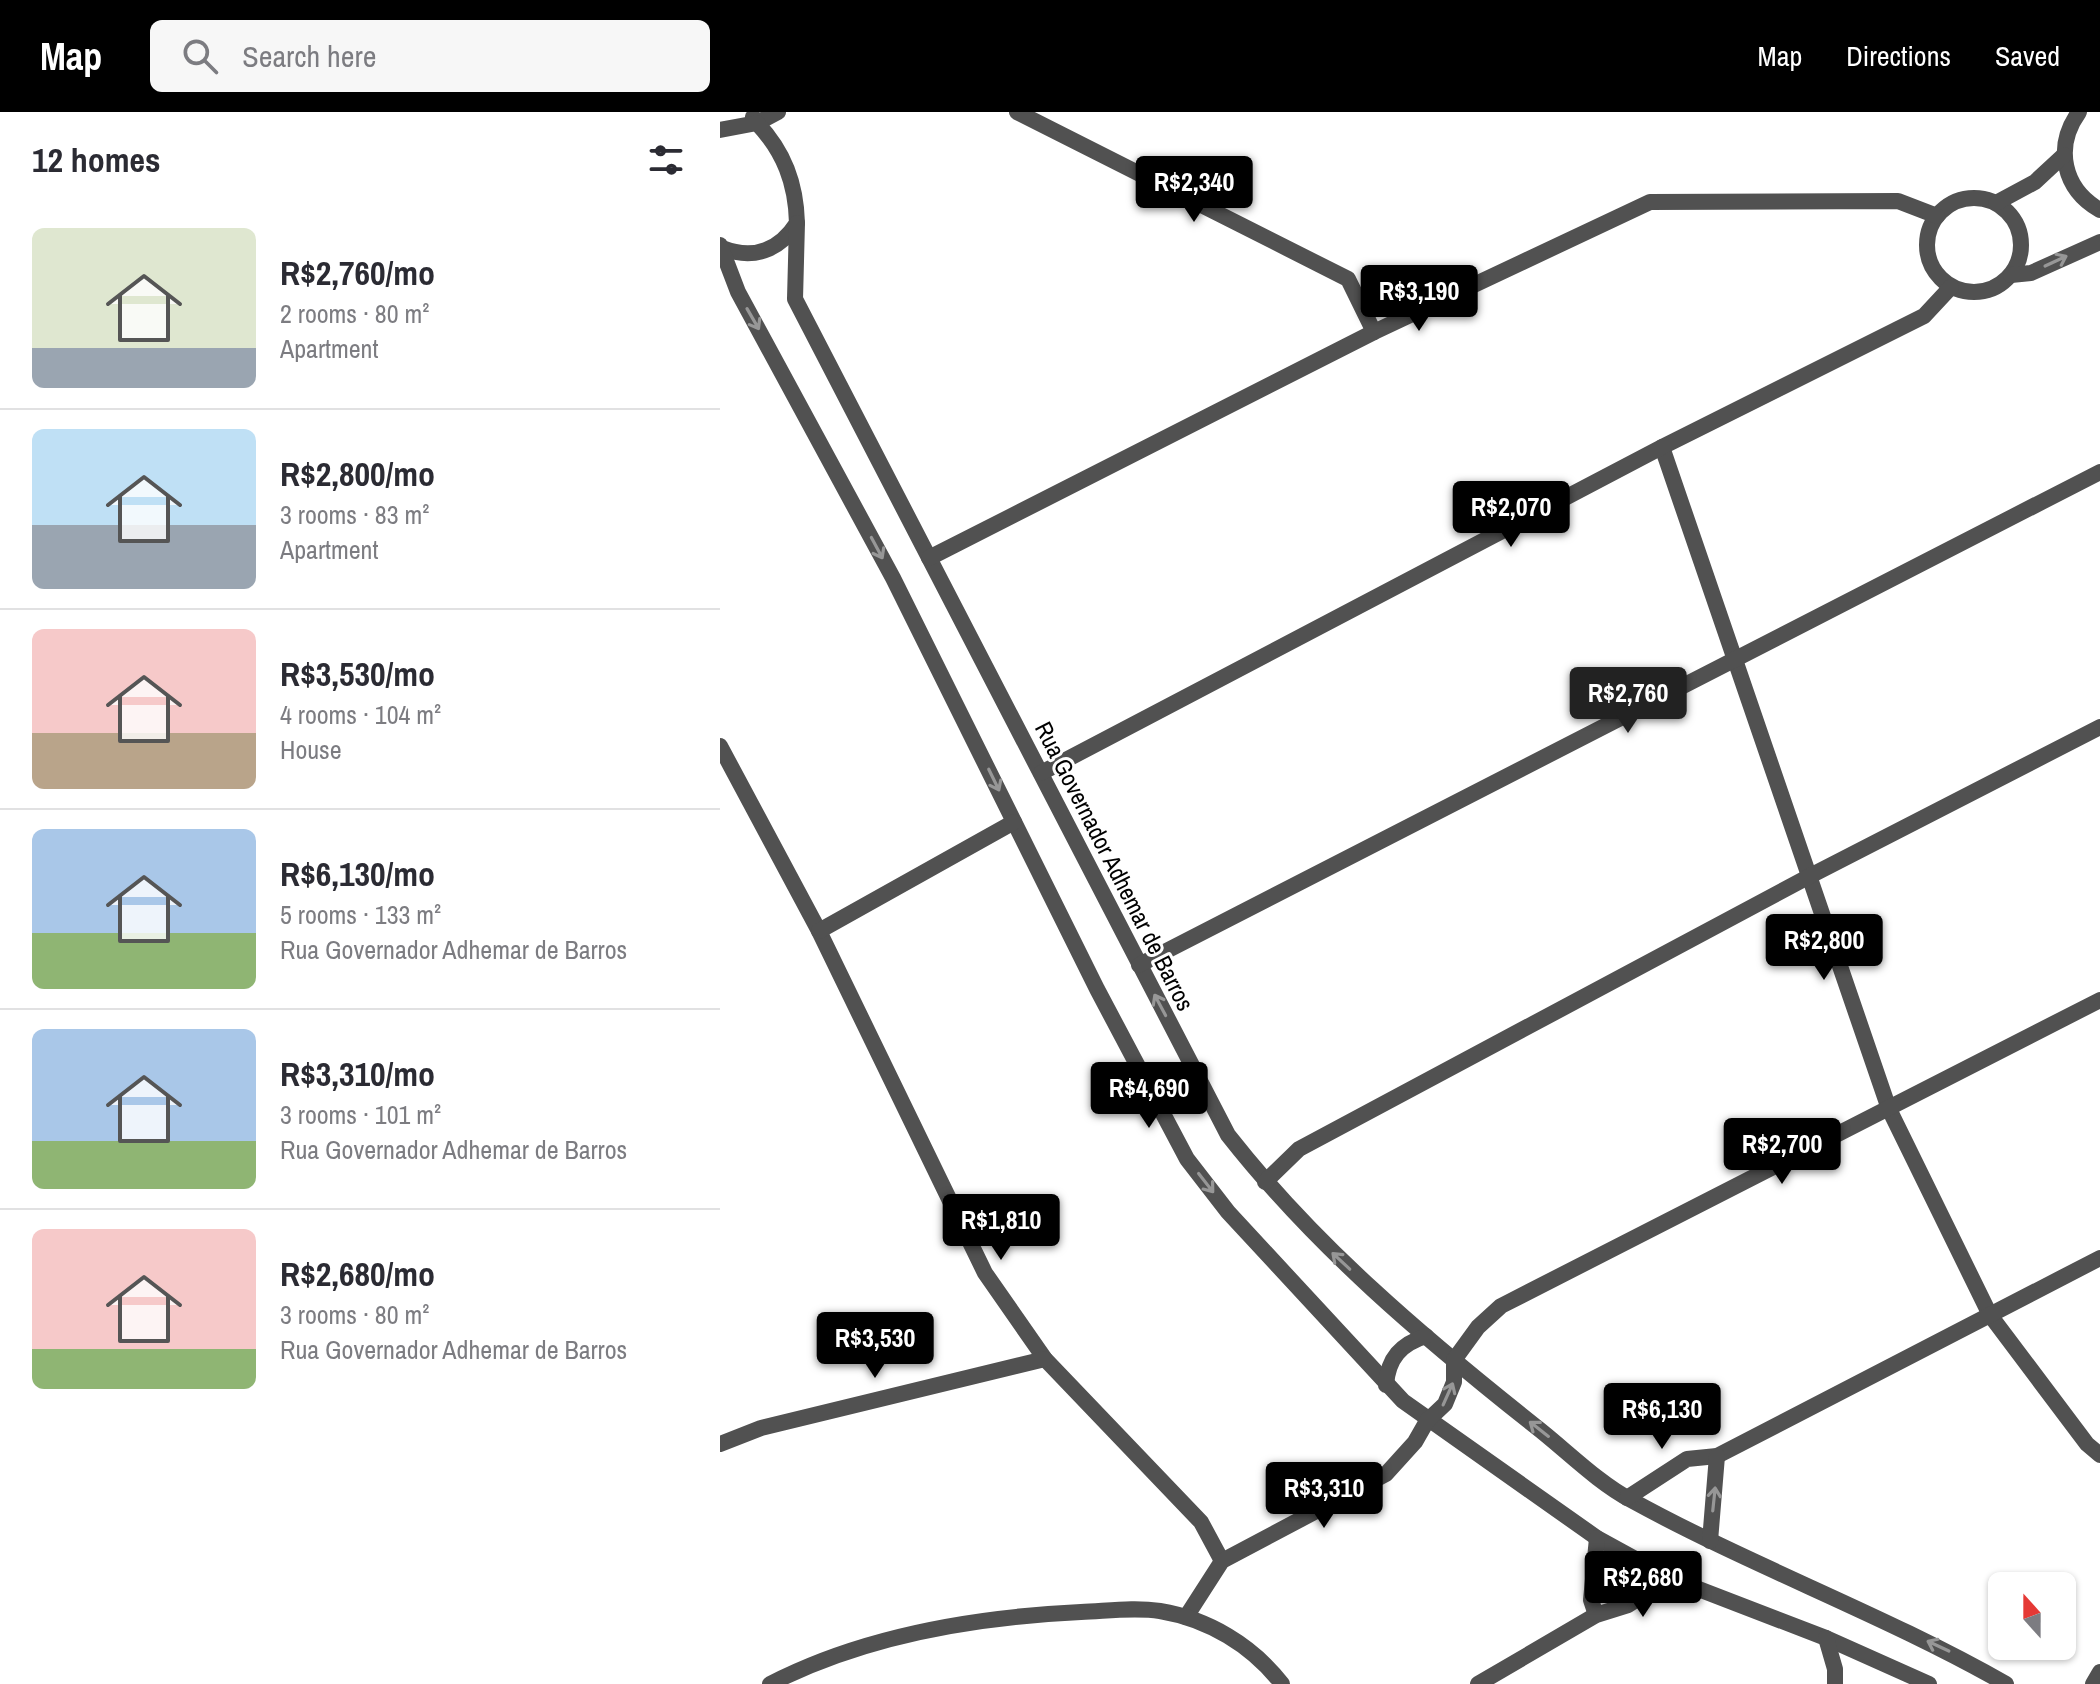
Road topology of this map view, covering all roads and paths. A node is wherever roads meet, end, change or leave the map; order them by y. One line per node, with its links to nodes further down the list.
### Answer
1 (778, 112): 4 (street)
2 (1017, 112): 15 (street)
3 (2079, 112): 6 (street)
4 (753, 117): 5 (street); 10 (street, Rua Governador Adhemar de Barros)
5 (720, 130)
6 (2064, 155): 7 (street); 8 (street)
7 (1996, 203): 9 (street); 13 (street)
8 (2100, 210)
9 (1937, 216): 14 (street); 15 (street)
10 (797, 223): 12 (street); 18 (street, Rua Governador Adhemar de Barros)
11 (2100, 242): 13 (street, one-way to 11)
12 (721, 246): 23 (street, one-way to 23)
13 (2011, 275): 14 (street)
14 (1951, 287): 16 (street)
15 (1374, 332): 18 (street)
16 (1662, 447): 19 (street); 22 (street)
17 (2100, 472): 19 (street)
18 (929, 558): 22 (street, Rua Governador Adhemar de Barros)
19 (1737, 657): 24 (street); 26 (street)
20 (2100, 727): 24 (street)
21 (720, 746): 25 (street)
22 (1041, 773): 26 (street, Rua Governador Adhemar de Barros)
23 (1014, 822): 25 (street); 35 (street, one-way to 35)
24 (1808, 877): 28 (street); 29 (street)
25 (819, 931): 33 (street)
26 (1139, 965): 29 (street, Rua Governador Adhemar de Barros, one-way to 26)
27 (2100, 1000): 28 (street)
28 (1889, 1109): 31 (street); 34 (street)
29 (1265, 1182): 32 (street, Rua Governador Adhemar de Barros, one-way to 29)
30 (2100, 1258): 31 (street)
31 (1990, 1315): 38 (street); 39 (street)
32 (1426, 1336): 34 (street, Rua Governador Adhemar de Barros); 35 (street)
33 (1045, 1359): 37 (street); 43 (street)
34 (1454, 1360): 36 (street, one-way to 34); 40 (street, Rua Governador Adhemar de Barros, one-way to 34)
35 (1386, 1385): 36 (street)
36 (1427, 1421): 41 (street); 43 (street)
37 (720, 1444)
38 (2100, 1455)
39 (1717, 1456): 40 (street); 42 (street, one-way to 39)
40 (1627, 1498): 42 (street, Rua Governador Adhemar de Barros)
41 (1597, 1538): 44 (street); 45 (street)
42 (1710, 1541): 54 (street, Rua Governador Adhemar de Barros, one-way to 42)
43 (1222, 1561): 46 (street)
44 (1670, 1578): 45 (street); 47 (street)
45 (1596, 1615): 51 (street)
46 (1186, 1617): 49 (street); 50 (street)
47 (1826, 1638): 52 (street); 53 (street)
48 (2100, 1672): 55 (street)
49 (770, 1684)
50 (1282, 1684)
51 (1478, 1684)
52 (1835, 1684)
53 (1929, 1684)
54 (2006, 1684)
55 (2093, 1684)

